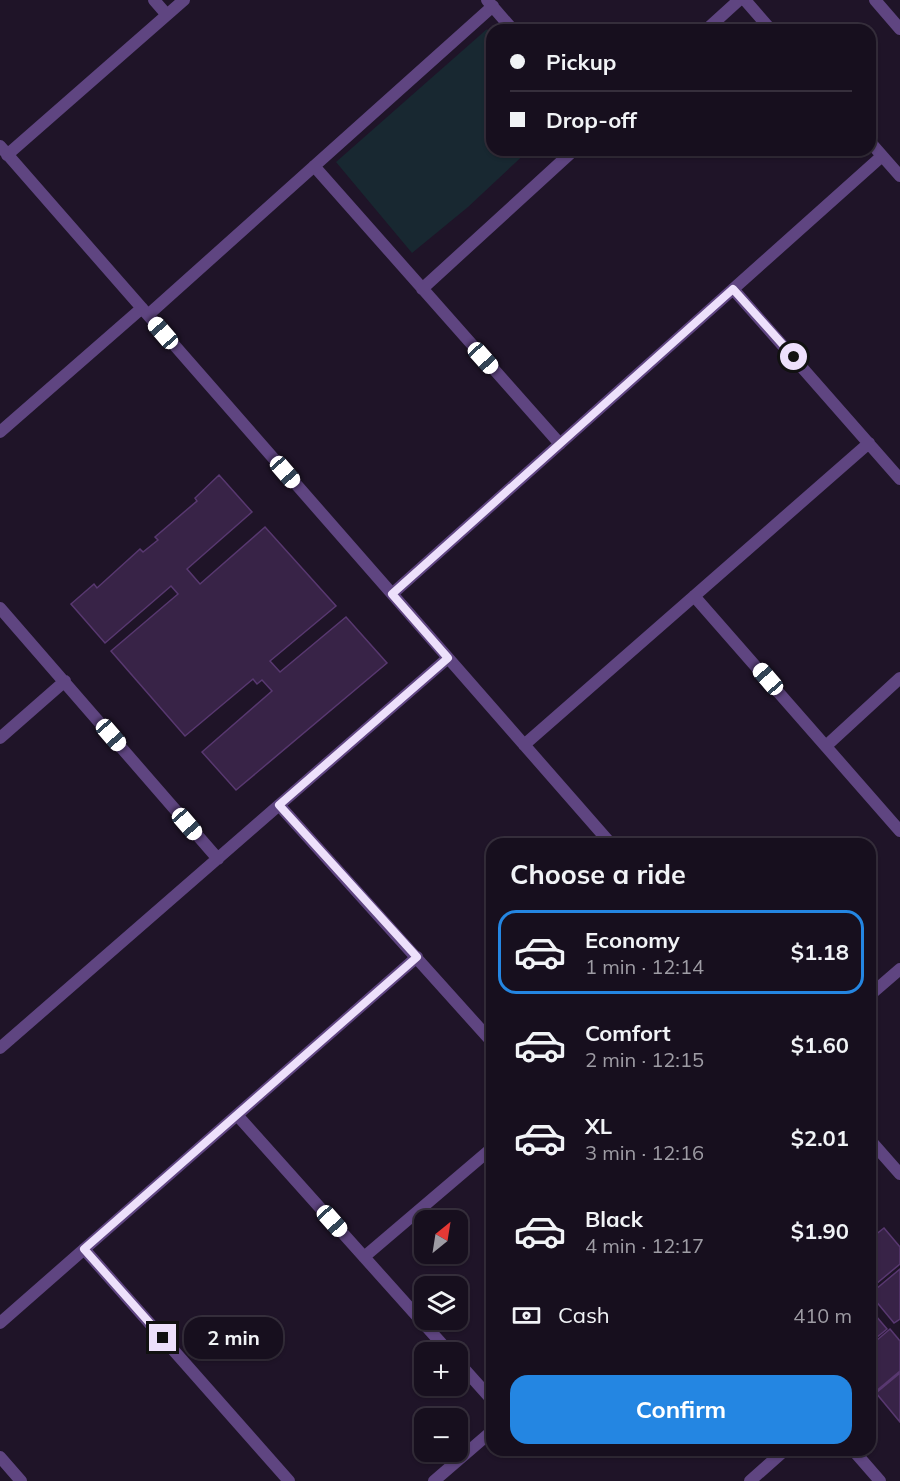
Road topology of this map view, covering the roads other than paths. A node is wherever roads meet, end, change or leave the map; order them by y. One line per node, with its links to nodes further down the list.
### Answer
1 (154, 0): 7 (street)
2 (184, 0): 7 (street)
3 (739, 0): 9 (street)
4 (745, 0): 10 (street)
5 (875, 0): 11 (street)
6 (490, 3): 8 (street); 16 (street)
7 (167, 15): 13 (street)
8 (508, 24)
9 (713, 24)
10 (766, 24)
11 (900, 29)
12 (876, 149): 15 (street)
13 (3, 151): 20 (street)
14 (567, 156): 18 (street)
15 (882, 156): 17 (street); 19 (street)
16 (314, 166): 18 (street); 20 (street)
17 (900, 176)
18 (422, 289): 23 (street)
19 (733, 289): 22 (street); 23 (street)
20 (145, 312): 21 (street); 25 (street)
21 (0, 432)
22 (869, 443): 24 (street); 26 (street)
23 (560, 444): 25 (street)
24 (900, 479)
25 (392, 594): 28 (street)
26 (694, 596): 32 (street); 33 (street)
27 (0, 608): 30 (street)
28 (448, 658): 32 (street); 34 (street)
29 (900, 678): 33 (street)
30 (65, 681): 31 (street); 37 (street)
31 (0, 738)
32 (524, 745): 36 (street)
33 (826, 746): 35 (street)
34 (279, 805): 37 (street); 38 (street)
35 (900, 831)
36 (606, 838)
37 (218, 859): 42 (street)
38 (417, 957): 41 (street); 43 (street)
39 (900, 969): 40 (street)
40 (876, 990)
41 (486, 1035)
42 (1, 1044)
43 (237, 1115): 47 (street); 48 (street)
44 (876, 1147): 46 (street)
45 (486, 1153): 48 (street)
46 (900, 1174)
47 (84, 1249): 49 (street); 58 (street)
48 (364, 1257): 50 (street)
49 (0, 1323)
50 (440, 1342)
51 (468, 1373): 52 (street)
52 (486, 1393)
53 (486, 1436): 59 (street)
54 (778, 1456): 60 (street)
55 (858, 1456): 61 (street)
56 (0, 1457): 57 (street)
57 (21, 1481)
58 (289, 1481)
59 (434, 1481)
60 (750, 1481)
61 (880, 1481)

